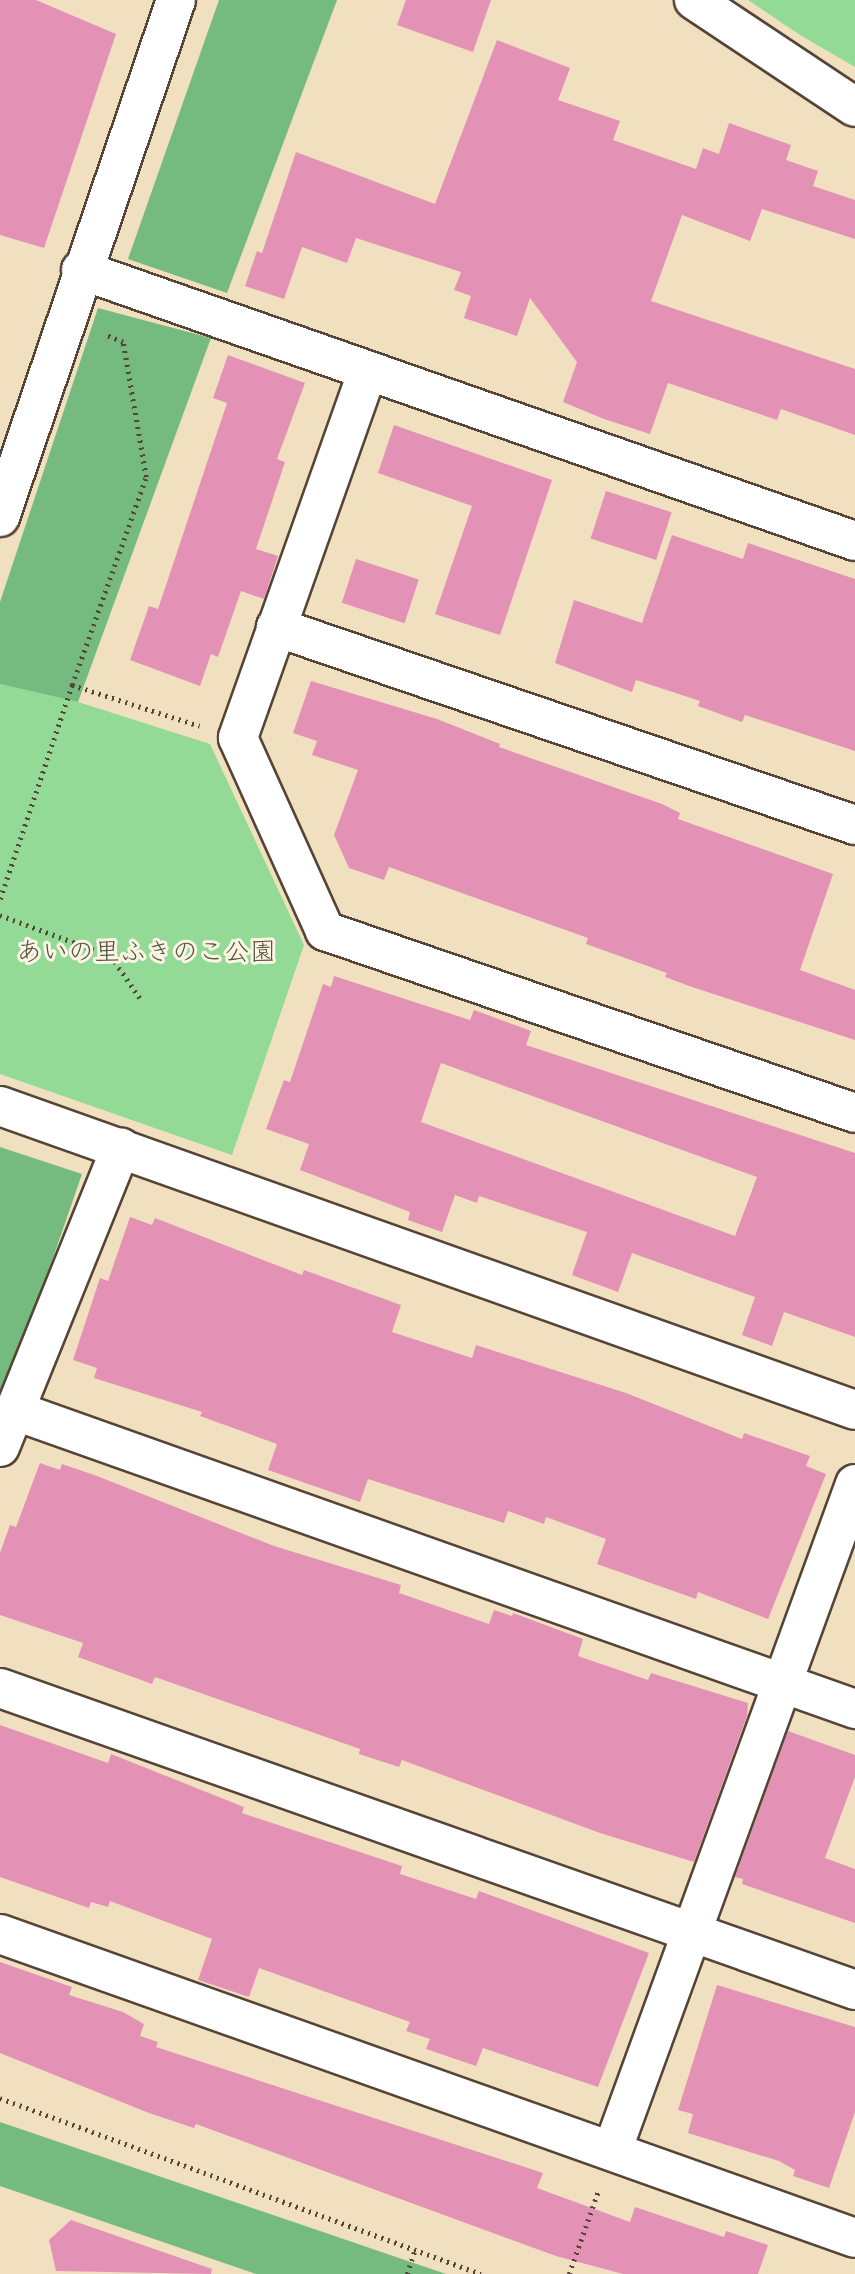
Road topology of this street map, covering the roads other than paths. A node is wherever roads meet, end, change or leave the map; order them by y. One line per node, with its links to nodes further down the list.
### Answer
1 (694, 0): 3 (street)
2 (166, 3): 4 (street)
3 (855, 107)
4 (81, 270): 5 (street); 6 (street)
5 (367, 373): 7 (street); 8 (street)
6 (0, 517)
7 (855, 541)
8 (276, 627): 9 (street); 11 (street)
9 (855, 825)
10 (0, 1106): 12 (street)
11 (855, 1113)
12 (121, 1148): 13 (street); 14 (street)
13 (13, 1410): 15 (street); 17 (street)
14 (855, 1410)
15 (0, 1447)
16 (855, 1485): 17 (street)
17 (781, 1683): 19 (street); 20 (street)
18 (0, 1688): 20 (street)
19 (855, 1709)
20 (691, 1932): 22 (street); 23 (street)
21 (0, 1934): 23 (street)
22 (855, 1990)
23 (608, 2164): 24 (street)
24 (855, 2238)

